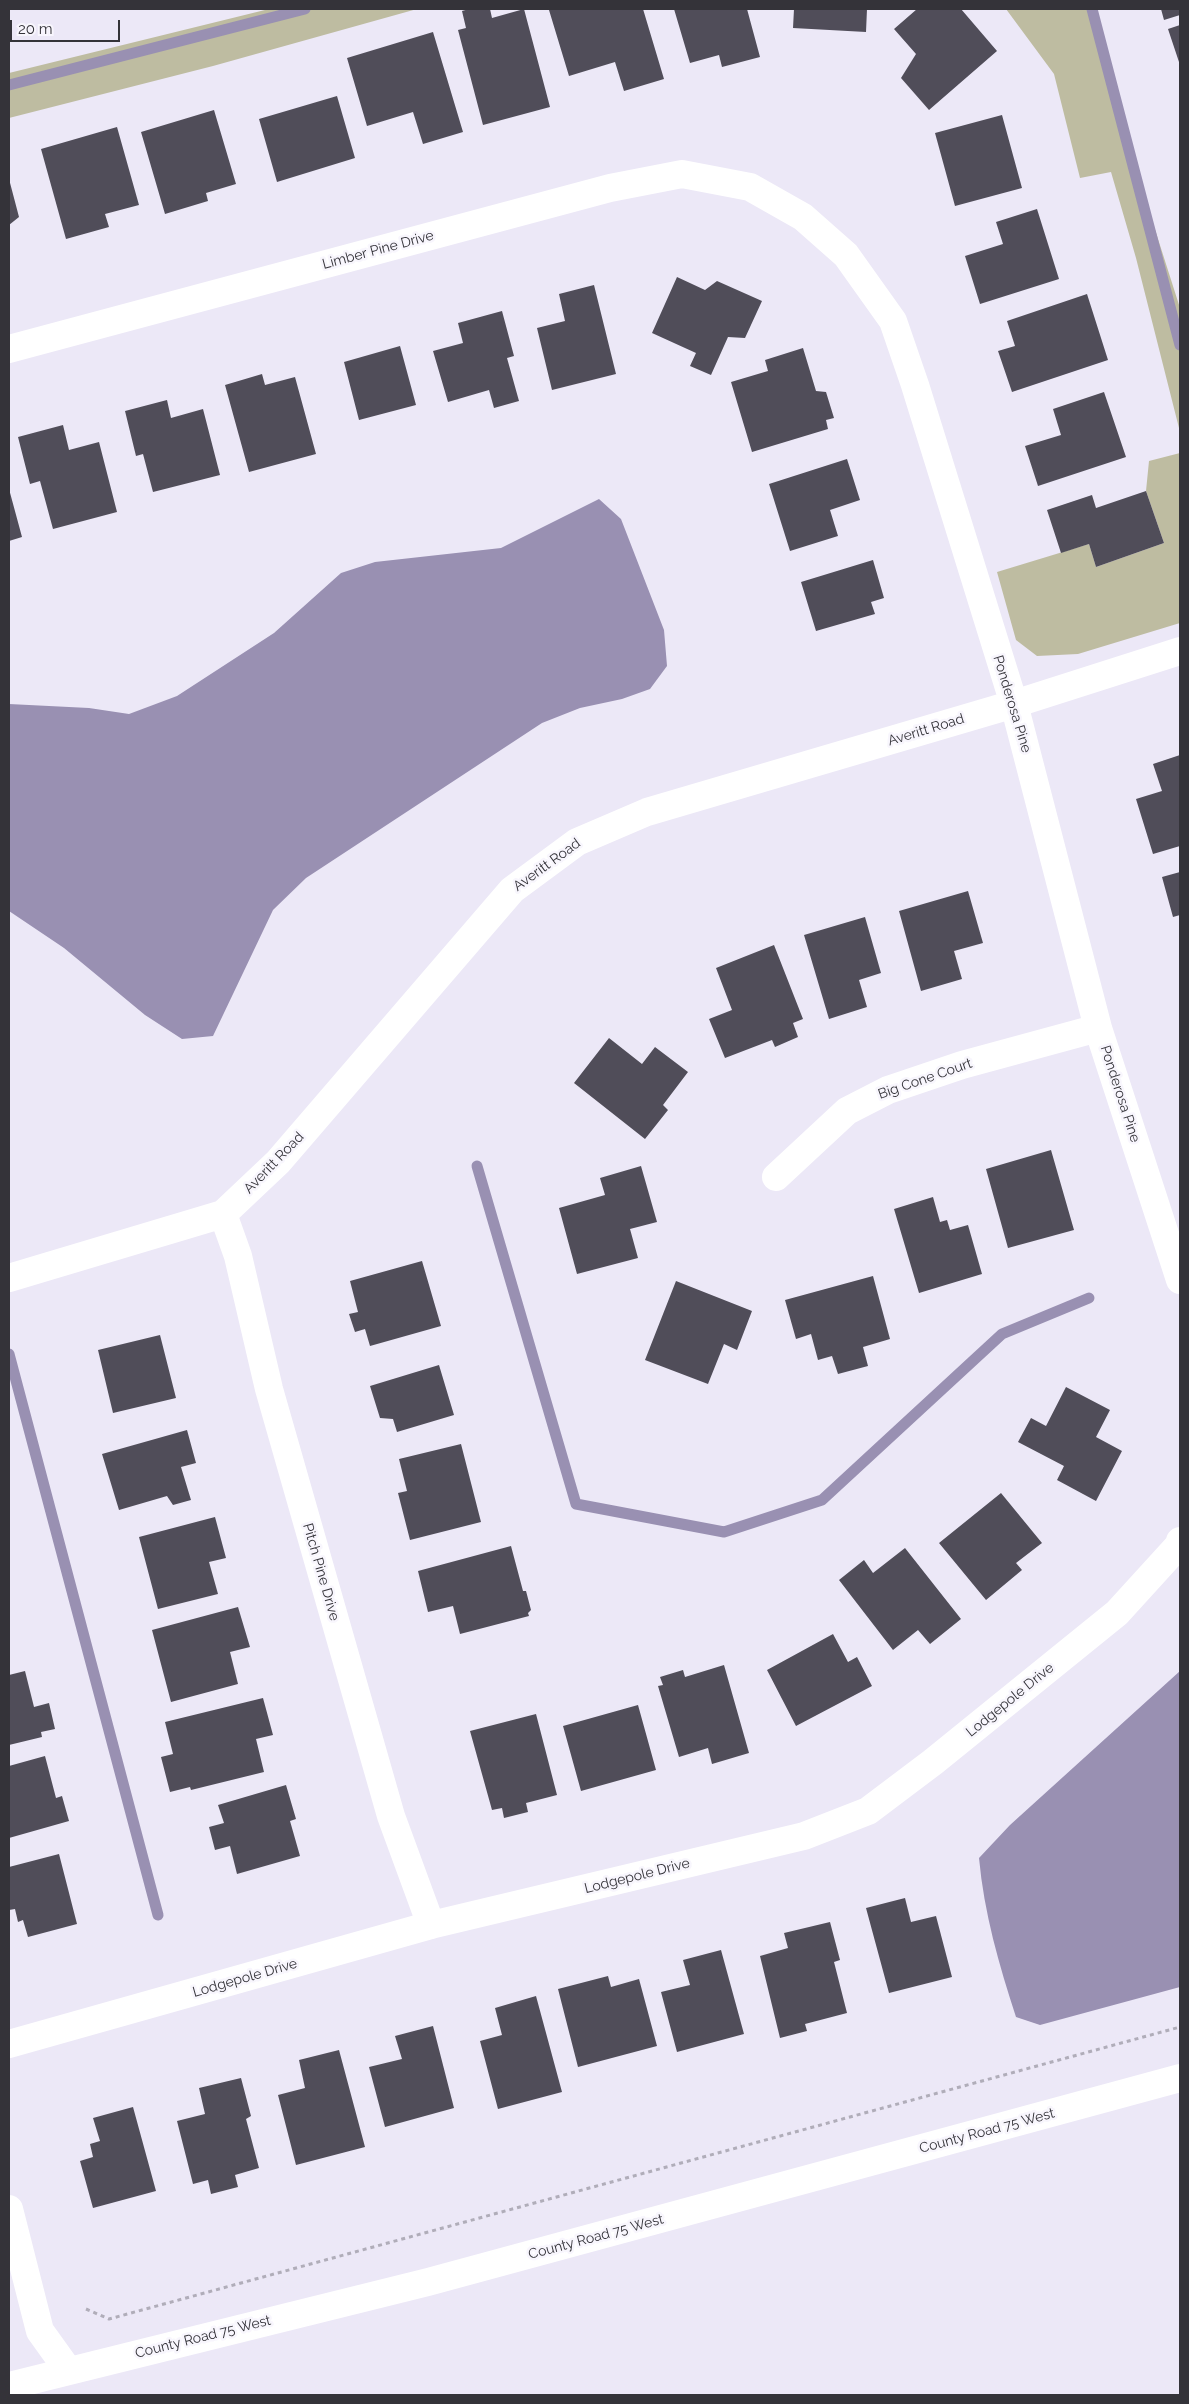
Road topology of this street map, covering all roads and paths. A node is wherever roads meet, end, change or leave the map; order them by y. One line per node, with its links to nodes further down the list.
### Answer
1 (750, 187): 2 (street, Limber Pine Drive); 4 (street, Ponderosa Pine)
2 (9, 349)
3 (1180, 651): 4 (street, Averitt Road)
4 (1014, 704): 5 (street, Ponderosa Pine); 7 (street, Averitt Road)
5 (1098, 1028): 6 (street, Big Cone Court); 9 (street, Ponderosa Pine)
6 (776, 1177)
7 (223, 1214): 8 (street, Averitt Road); 11 (street, Pitch Pine Drive)
8 (9, 1278)
9 (1180, 1280)
10 (1180, 1543): 11 (street, Lodgepole Drive)
11 (431, 1926): 13 (street, Lodgepole Drive)
12 (1180, 2027): 16 (path)
13 (9, 2044)
14 (1180, 2078): 17 (street, County Road 75 West)
15 (9, 2209): 17 (street)
16 (86, 2309)
17 (68, 2370): 18 (street, County Road 75 West)
18 (9, 2386)

